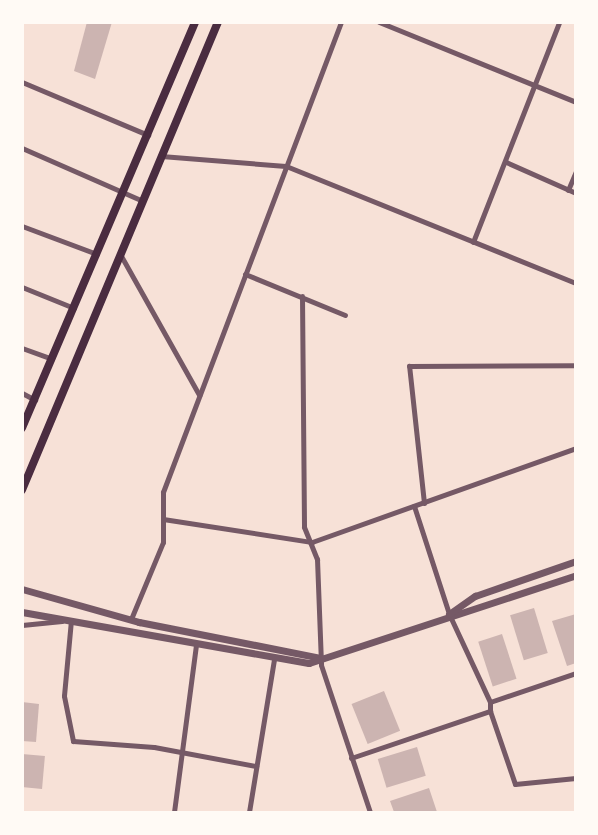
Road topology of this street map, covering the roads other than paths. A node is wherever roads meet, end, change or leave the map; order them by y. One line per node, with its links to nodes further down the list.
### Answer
1 (195, 22): 9 (main road)
2 (218, 22): 11 (main road)
3 (341, 22): 13 (street)
4 (379, 22): 7 (street)
5 (559, 22): 7 (street)
6 (22, 82): 9 (street)
7 (535, 85): 8 (street); 12 (street)
8 (576, 102)
9 (149, 135): 16 (main road)
10 (22, 148): 16 (street)
11 (161, 156): 13 (street); 18 (main road)
12 (506, 162): 15 (street); 20 (street)
13 (286, 166): 20 (street); 23 (street)
14 (576, 171): 15 (street)
15 (568, 190): 17 (street)
16 (126, 192): 18 (street); 21 (main road)
17 (576, 193)
18 (143, 201): 22 (main road)
19 (22, 226): 21 (street)
20 (473, 242): 24 (street)
21 (99, 254): 27 (main road)
22 (120, 254): 33 (street); 37 (main road)
23 (245, 274): 26 (street); 33 (street)
24 (576, 283)
25 (22, 287): 27 (street)
26 (302, 296): 28 (street); 41 (street)
27 (75, 308): 30 (main road)
28 (345, 315)
29 (22, 348): 30 (street)
30 (53, 360): 34 (main road)
31 (576, 365): 38 (street)
32 (22, 393): 34 (street)
33 (199, 395): 40 (street)
34 (35, 399): 35 (main road)
35 (22, 428)
36 (576, 448): 38 (street)
37 (22, 490)
38 (424, 503): 39 (street)
39 (414, 506): 41 (street); 46 (street)
40 (164, 519): 41 (street); 47 (street)
41 (312, 542): 52 (street)
42 (576, 561): 46 (street)
43 (576, 575): 46 (street)
44 (22, 589): 47 (street)
45 (22, 612): 48 (street)
46 (449, 614): 52 (street); 54 (street)
47 (131, 619): 52 (street)
48 (74, 620): 49 (street); 50 (street); 56 (street)
49 (22, 625)
50 (196, 644): 51 (street); 56 (street)
51 (274, 660): 52 (street); 58 (street)
52 (321, 662): 57 (street)
53 (576, 673): 54 (street)
54 (490, 702): 55 (street)
55 (490, 711): 57 (street); 59 (street)
56 (181, 752): 58 (street); 60 (street)
57 (351, 758): 62 (street)
58 (256, 766): 61 (street)
59 (576, 778)
60 (174, 813)
61 (249, 813)
62 (370, 813)

